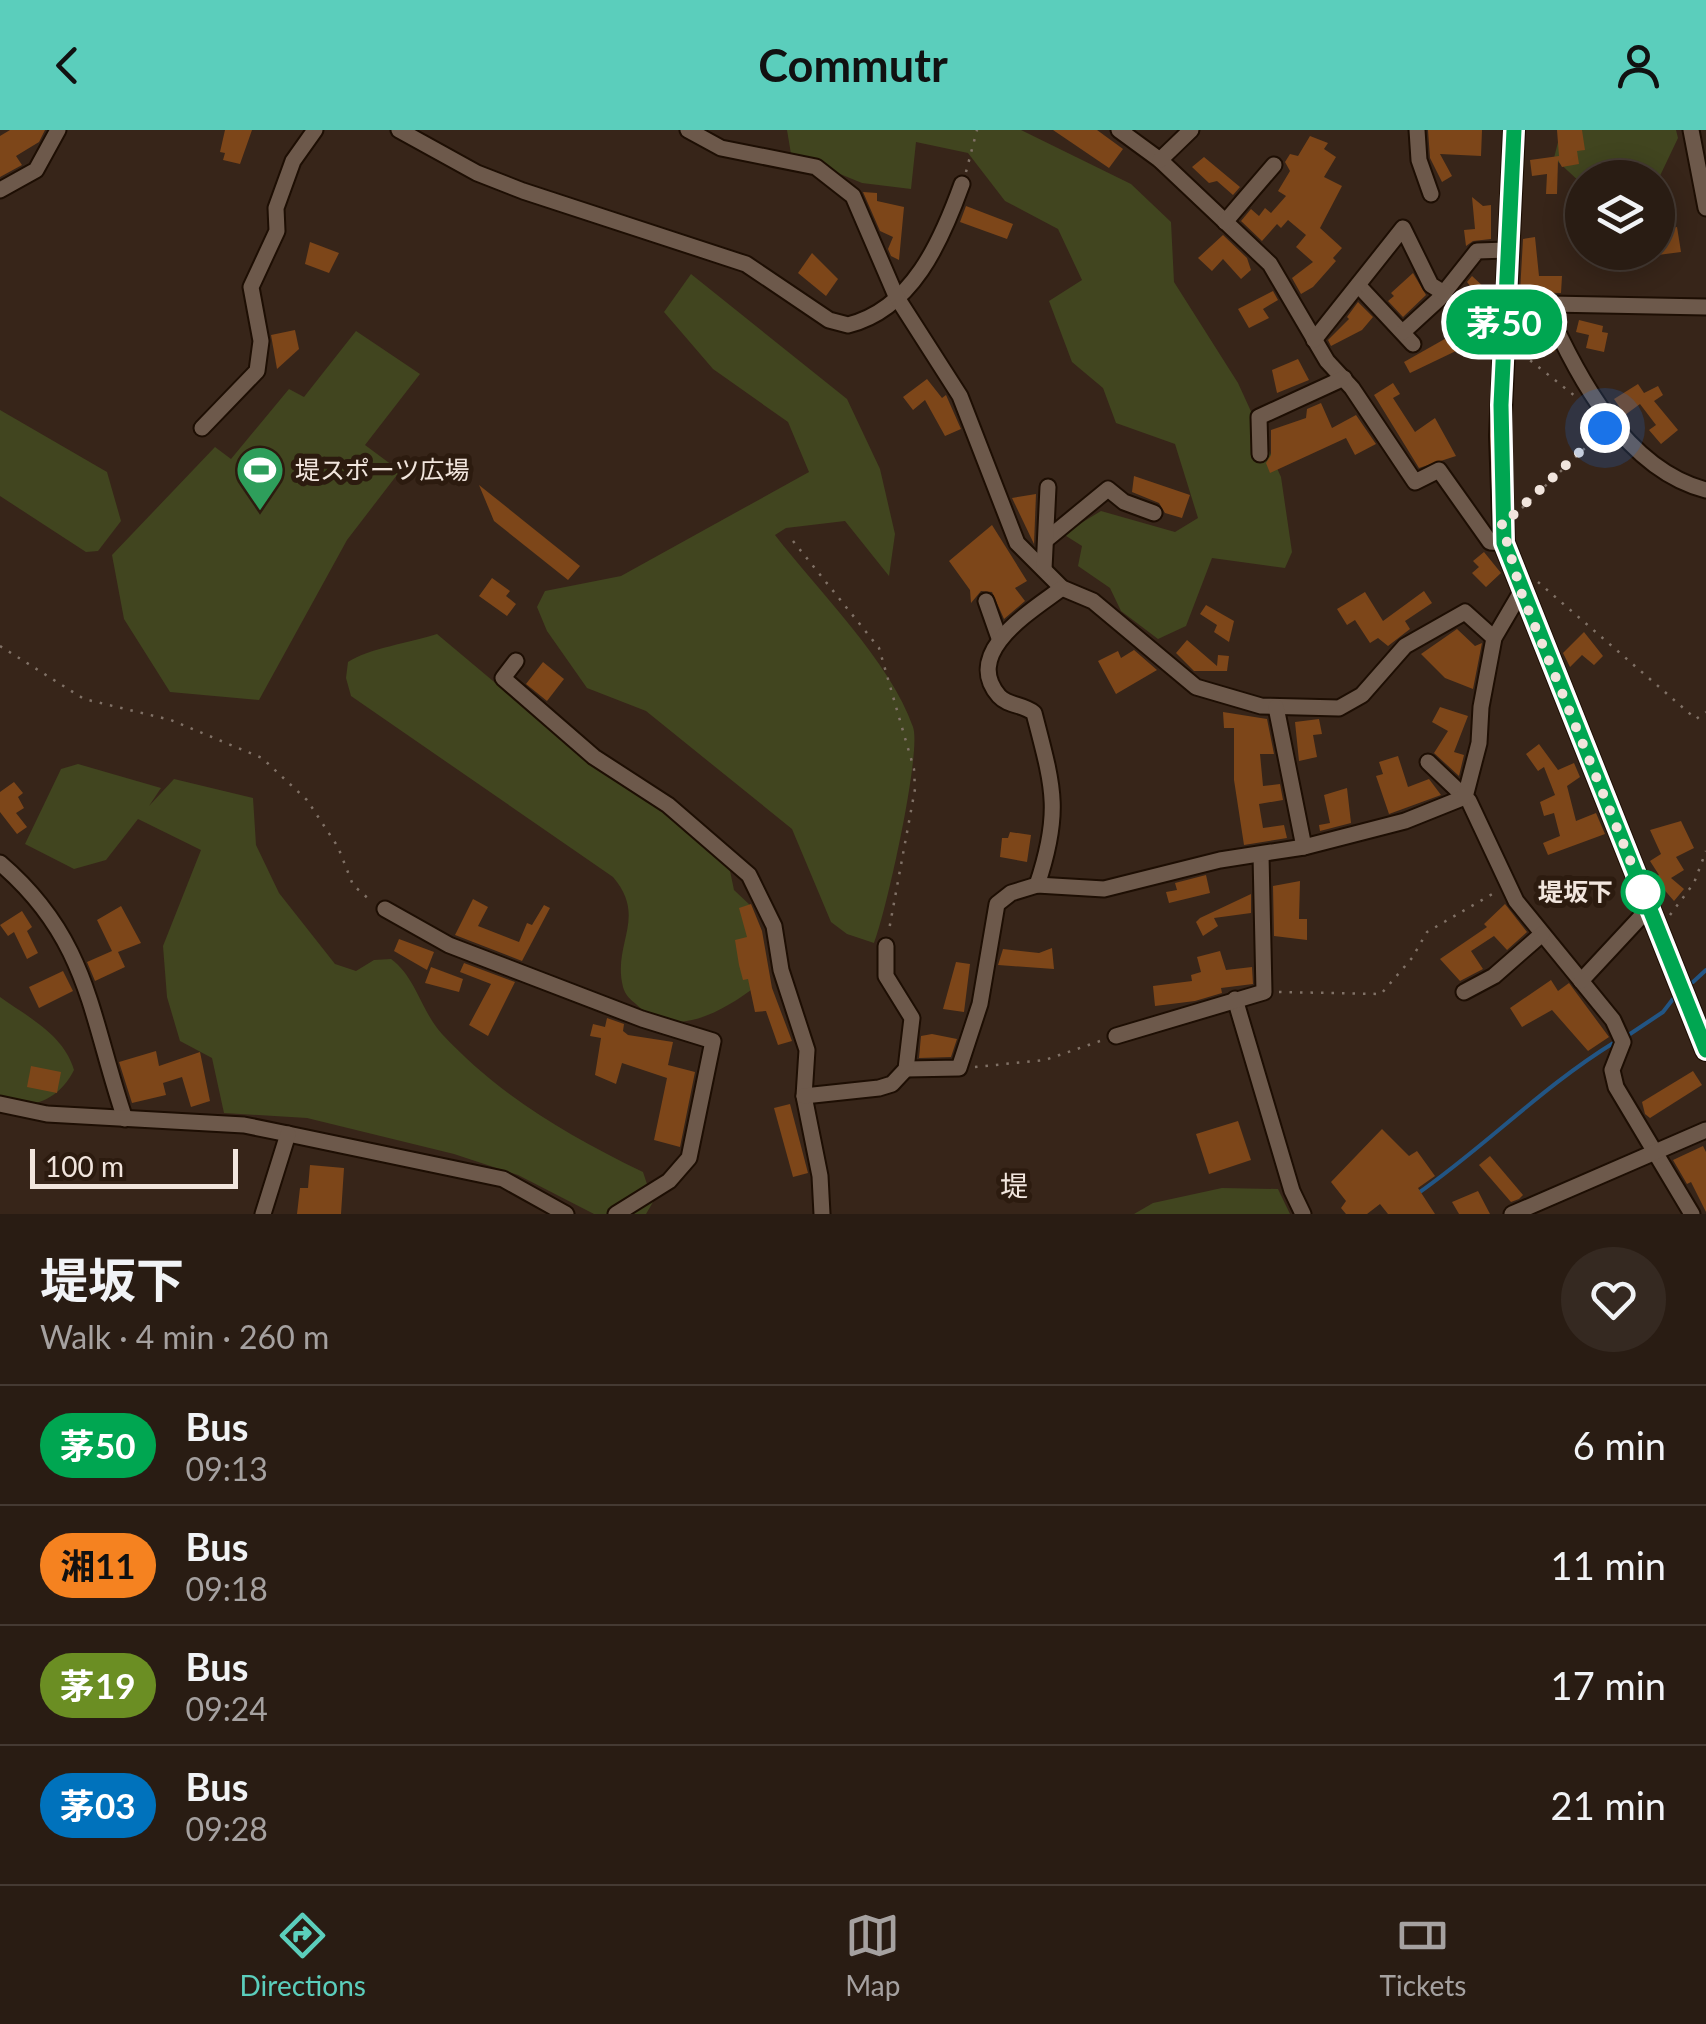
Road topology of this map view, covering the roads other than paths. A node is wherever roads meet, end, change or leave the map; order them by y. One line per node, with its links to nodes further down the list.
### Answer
1 (58, 130): 13 (street)
2 (315, 130): 26 (street)
3 (399, 130): 20 (street)
4 (688, 130): 20 (street)
5 (1119, 130): 10 (street)
6 (1191, 130): 10 (street)
7 (1417, 130): 14 (street)
8 (1514, 130): 17 (main road)
9 (1691, 130): 15 (street)
10 (1160, 160): 16 (street)
11 (1274, 164): 16 (street)
12 (962, 184): 20 (street)
13 (0, 190)
14 (1430, 194)
15 (1706, 208)
16 (1225, 222): 24 (street)
17 (1507, 250): 19 (street); 21 (main road)
18 (1358, 286): 19 (street); 19 (street); 24 (street)
19 (1444, 292)
20 (899, 300): 33 (street)
21 (1504, 303): 22 (street); 32 (main road)
22 (1545, 304): 23 (street); 29 (street)
23 (1706, 307)
24 (1314, 340): 25 (street)
25 (1344, 378): 27 (street); 32 (street)
26 (202, 428)
27 (1260, 454)
28 (1048, 487): 31 (street)
29 (1706, 490)
30 (1154, 513): 31 (street)
31 (1046, 540): 33 (street)
32 (1504, 543): 34 (main road)
33 (1044, 570): 35 (street)
34 (1518, 582): 38 (street); 48 (main road)
35 (1062, 588): 37 (street); 40 (street)
36 (986, 601): 37 (street)
37 (999, 638): 46 (street)
38 (1494, 638): 40 (street); 42 (street)
39 (516, 661): 57 (street)
40 (1276, 707): 43 (street)
41 (1428, 762): 42 (street)
42 (1465, 796): 43 (street); 49 (street)
43 (1304, 847): 44 (street)
44 (1261, 855): 46 (street); 53 (street)
45 (0, 862): 59 (street)
46 (1037, 885): 56 (street)
47 (386, 909): 65 (street)
48 (1652, 915): 51 (street); 55 (main road)
49 (1542, 934): 51 (street); 52 (street)
50 (886, 946): 56 (street)
51 (1581, 981): 62 (street)
52 (1464, 992)
53 (1234, 998): 54 (street); 67 (street)
54 (1116, 1036)
55 (1706, 1050)
56 (906, 1069): 57 (street)
57 (804, 1096): 66 (street)
58 (0, 1104): 59 (street)
59 (125, 1119): 61 (street)
60 (1706, 1130): 62 (street)
61 (288, 1134): 63 (street); 64 (street)
62 (1654, 1154): 68 (street); 69 (street)
63 (264, 1214)
64 (566, 1214)
65 (616, 1214)
66 (822, 1214)
67 (1303, 1214)
68 (1512, 1214)
69 (1692, 1214)

